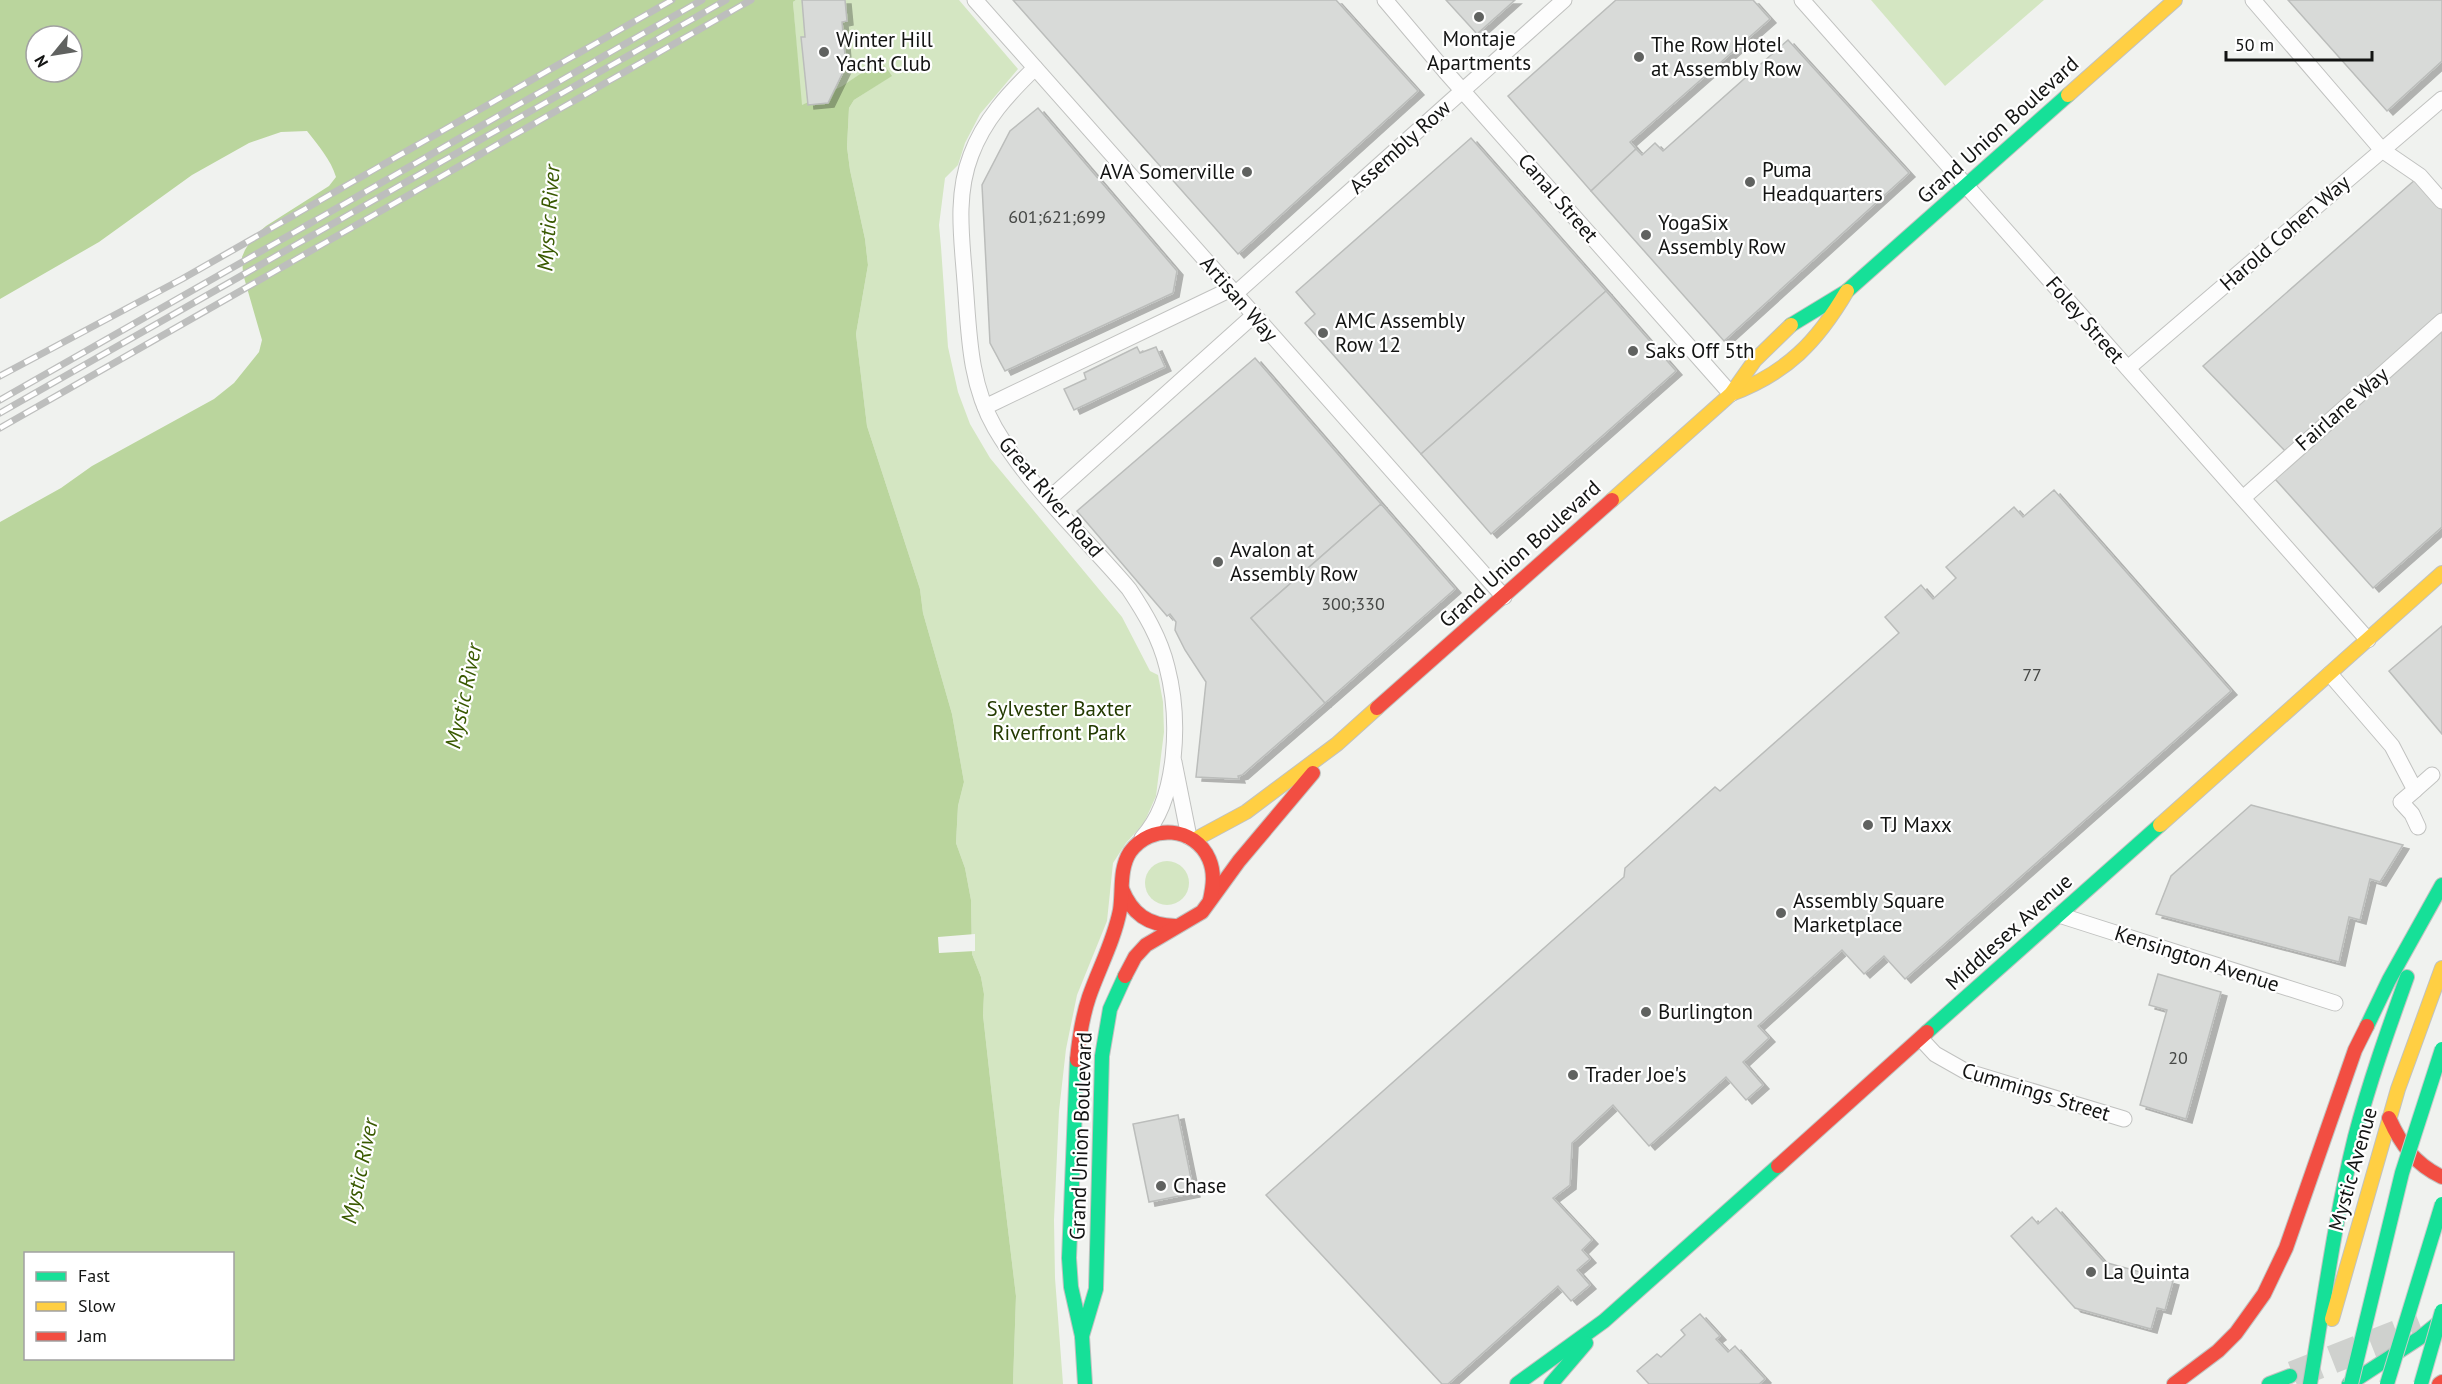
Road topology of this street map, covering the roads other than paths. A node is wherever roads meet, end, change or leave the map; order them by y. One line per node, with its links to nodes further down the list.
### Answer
1 (975, 0): 7 (street, Artisan Way)
2 (1564, 0): 8 (street, Assembly Row)
3 (1802, 0): 11 (street, Foley Street)
4 (2175, 0): 11 (main road, Grand Union Boulevard)
5 (2253, 0): 10 (street)
6 (1383, 1): 8 (street, Canal Street)
7 (1035, 68): 13 (street, Artisan Way); 19 (street, Great River Road)
8 (1463, 91): 13 (street, Assembly Row); 18 (street, Canal Street)
9 (2442, 99): 10 (street, Harold Cohen Way)
10 (2382, 150): 12 (street); 17 (street, Harold Cohen Way)
11 (1967, 186): 14 (main road, Grand Union Boulevard); 17 (street, Foley Street)
12 (2442, 201)
13 (1233, 291): 15 (street, Artisan Way); 19 (street, Assembly Row)
14 (1847, 291): 18 (main road, Grand Union Boulevard); 18 (main road, Grand Union Boulevard)
15 (1254, 315): 21 (street); 23 (street, Artisan Way)
16 (2442, 321): 20 (street, Fairlane Way)
17 (2128, 368): 20 (street, Foley Street)
18 (1731, 394): 23 (main road, Grand Union Boulevard)
19 (985, 407): 21 (street, Great River Road)
20 (2243, 498): 24 (street, Foley Street)
21 (1049, 500): 27 (street, Great River Road)
22 (2442, 573): 24 (main road, Middlesex Avenue)
23 (1504, 597): 26 (main road, Grand Union Boulevard)
24 (2368, 640): 25 (main road, Middlesex Avenue)
25 (2330, 674): 29 (street); 37 (main road, Middlesex Avenue)
26 (1337, 744): 31 (main road, Grand Union Boulevard); 36 (main road, Grand Union Boulevard)
27 (1173, 756): 31 (street, Great River Road); 32 (street, Great River Road)
28 (2432, 775): 29 (street)
29 (2415, 790): 30 (street)
30 (2418, 827)
31 (1191, 839): 32 (main road); 36 (main road)
32 (1138, 842): 34 (main road, Grand Union Boulevard)
33 (2442, 885): 55 (main road)
34 (1122, 889): 38 (main road); 50 (main road, Grand Union Boulevard)
35 (2442, 895): 57 (main road)
36 (1210, 900): 38 (main road)
37 (2059, 915): 40 (street, Kensington Avenue); 41 (main road, Middlesex Avenue)
38 (1175, 926): 50 (main road, Grand Union Boulevard)
39 (2442, 968): 43 (main road, Mystic Avenue)
40 (2335, 1003)
41 (1922, 1040): 44 (street, Cummings Street); 49 (main road, Middlesex Avenue)
42 (2442, 1049): 58 (main road, bridge)
43 (2389, 1118): 45 (main road); 57 (main road, Mystic Avenue)
44 (2124, 1119)
45 (2442, 1177)
46 (2442, 1204): 59 (main road, bridge)
47 (2442, 1311): 60 (main road, bridge)
48 (2442, 1320): 58 (main road)
49 (1604, 1321): 53 (main road, Middlesex Avenue); 54 (main road, Middlesex Avenue)
50 (1082, 1336): 52 (main road, Grand Union Boulevard)
51 (2290, 1376): 56 (main road)
52 (1085, 1384)
53 (1517, 1384)
54 (1551, 1384)
55 (2174, 1384)
56 (2269, 1384)
57 (2312, 1384)
58 (2350, 1384)
59 (2387, 1384)
60 (2421, 1384)

